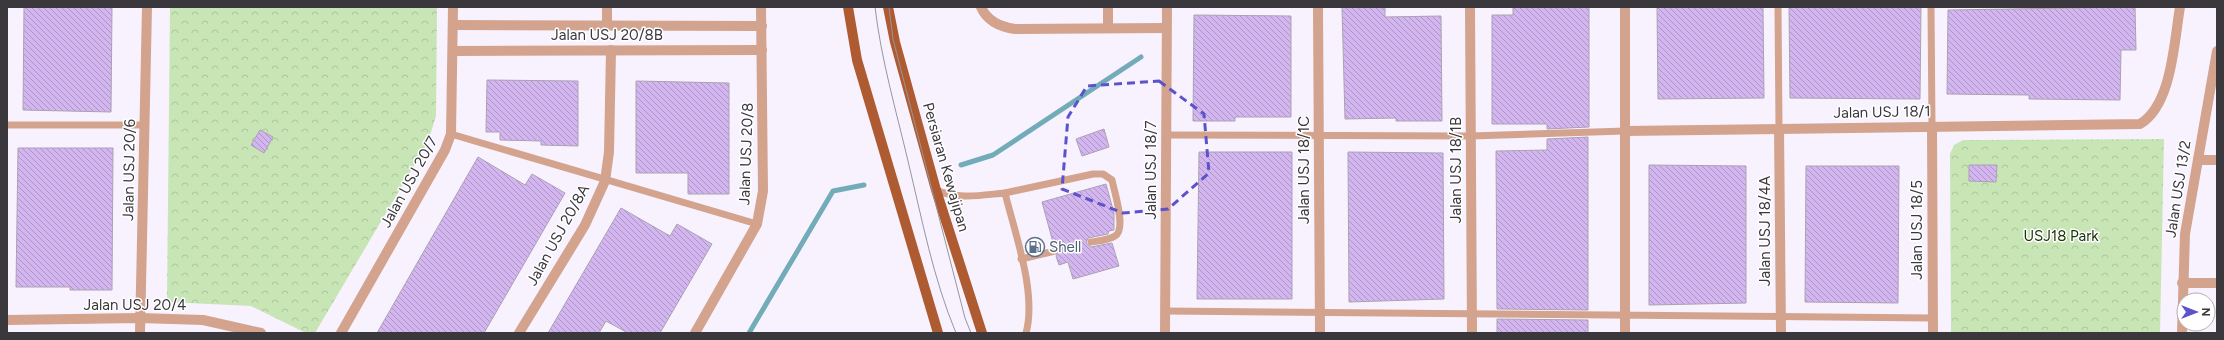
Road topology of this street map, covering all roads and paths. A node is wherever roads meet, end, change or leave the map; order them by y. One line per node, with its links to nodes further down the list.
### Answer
1 (147, 7): 26 (street, Jalan USJ 20/6)
2 (453, 7): 16 (street, Jalan USJ 20/7)
3 (607, 7): 17 (street)
4 (762, 7): 18 (street, Jalan USJ 20/8)
5 (848, 7): 58 (main road)
6 (888, 7): 37 (main road, Persiaran Kewajipan)
7 (981, 7): 19 (street)
8 (1108, 7): 19 (street)
9 (1166, 7): 20 (street, Jalan USJ 18/7)
10 (1318, 7): 32 (street, Jalan USJ 18/1C)
11 (1470, 7): 33 (street, Jalan USJ 18/1B)
12 (1625, 7): 29 (street)
13 (1778, 7): 28 (lane)
14 (1931, 7): 27 (lane)
15 (2180, 7): 27 (street, Jalan USJ 18/1)
16 (453, 24): 17 (street); 23 (street, Jalan USJ 20/7)
17 (607, 26): 18 (street)
18 (762, 26): 22 (street, Jalan USJ 20/8)
19 (1108, 28): 20 (street)
20 (1166, 28): 31 (street, Jalan USJ 18/7)
21 (611, 50): 22 (street, Jalan USJ 20/8B); 23 (street, Jalan USJ 20/8B); 36 (street, Jalan USJ 20/8A)
22 (762, 50): 39 (street, Jalan USJ 20/8)
23 (453, 51): 30 (street, Jalan USJ 20/7)
24 (2217, 51): 34 (street, Jalan USJ 13/2)
25 (7, 125): 26 (lane)
26 (145, 125): 50 (street, Jalan USJ 20/6)
27 (1932, 126): 28 (street, Jalan USJ 18/1); 51 (street, Jalan USJ 18/5)
28 (1779, 128): 29 (street, Jalan USJ 18/1); 49 (street, Jalan USJ 18/4A)
29 (1625, 131): 33 (lane); 48 (street)
30 (451, 134): 36 (lane); 55 (street, Jalan USJ 20/7)
31 (1166, 135): 32 (lane); 45 (street, Jalan USJ 18/7)
32 (1319, 135): 33 (lane); 46 (street, Jalan USJ 18/1C)
33 (1471, 136): 47 (street, Jalan USJ 18/1B)
34 (2198, 160): 35 (street); 43 (street, Jalan USJ 13/2)
35 (2217, 160)
36 (605, 181): 39 (lane); 56 (street, Jalan USJ 20/8A)
37 (936, 190): 38 (lane); 59 (main road, Persiaran Kewajipan)
38 (1005, 193): 40 (lane); 42 (lane)
39 (757, 224): 57 (street, Jalan USJ 20/8)
40 (1091, 242)
41 (1055, 251): 42 (lane)
42 (1021, 259): 60 (lane)
43 (2182, 283): 44 (street); 67 (street, Jalan USJ 13/2)
44 (2217, 283)
45 (1165, 311): 46 (lane); 61 (street, Jalan USJ 18/7)
46 (1320, 313): 47 (lane); 62 (street, Jalan USJ 18/1C)
47 (1472, 314): 48 (lane); 63 (street, Jalan USJ 18/1B)
48 (1625, 316): 49 (lane); 64 (street)
49 (1780, 317): 51 (lane); 65 (street, Jalan USJ 18/4A)
50 (140, 318): 52 (street, Jalan USJ 20/4); 53 (street, Jalan USJ 20/6); 54 (street, Jalan USJ 20/4)
51 (1932, 318): 66 (street, Jalan USJ 18/5)
52 (7, 320)
53 (140, 333)
54 (261, 333)
55 (341, 333)
56 (519, 333)
57 (695, 333)
58 (938, 333)
59 (982, 333)
60 (1026, 333)
61 (1166, 333)
62 (1320, 333)
63 (1472, 333)
64 (1626, 333)
65 (1781, 333)
66 (1932, 333)
67 (2182, 333)

